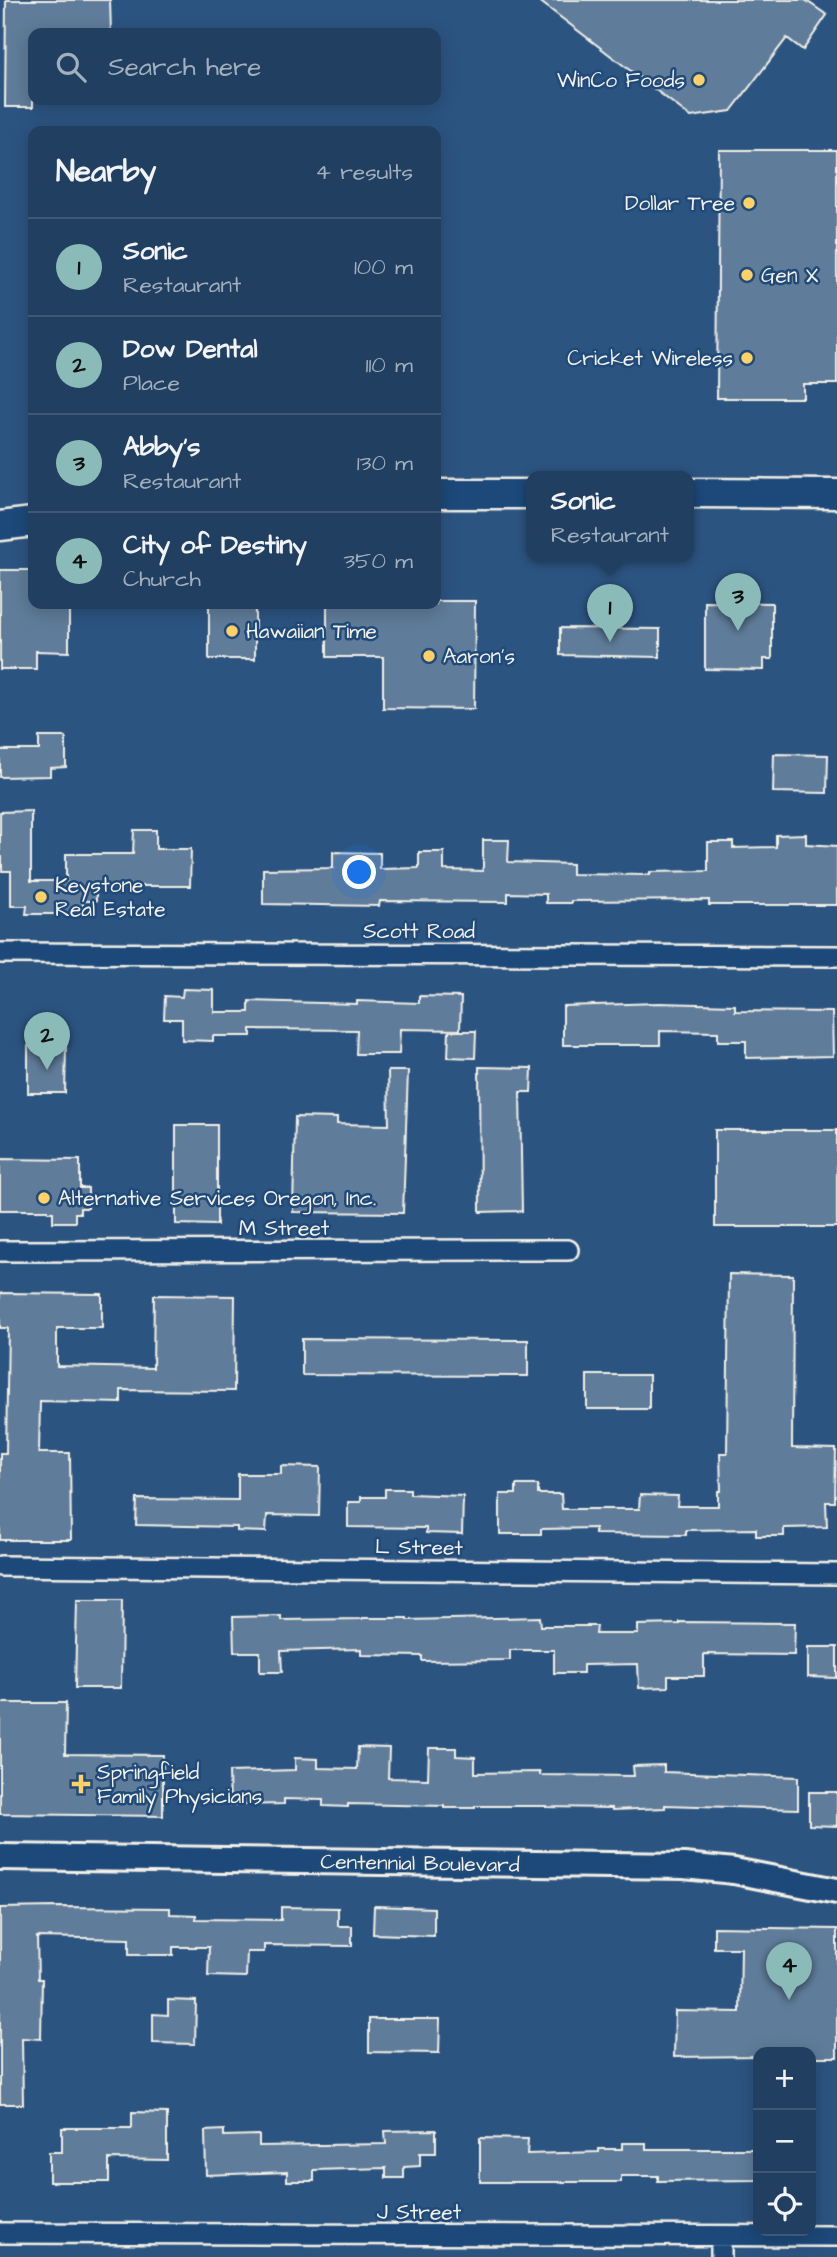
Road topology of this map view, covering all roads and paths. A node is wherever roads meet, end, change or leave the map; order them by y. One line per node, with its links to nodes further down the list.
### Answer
1 (441, 494): 2 (main road)
2 (526, 494)
3 (694, 494): 4 (main road)
4 (837, 494)
5 (28, 523): 6 (main road)
6 (0, 526)
7 (0, 953): 8 (street, Scott Road)
8 (837, 956)
9 (568, 1250): 10 (street, M Street)
10 (0, 1251)
11 (0, 1566): 12 (street, L Street)
12 (837, 1574)
13 (0, 1857): 14 (street, Centennial Boulevard)
14 (837, 1891)
15 (0, 2233): 16 (street, J Street)
16 (721, 2236): 17 (street, J Street); 18 (street)
17 (837, 2236)
18 (721, 2257)

